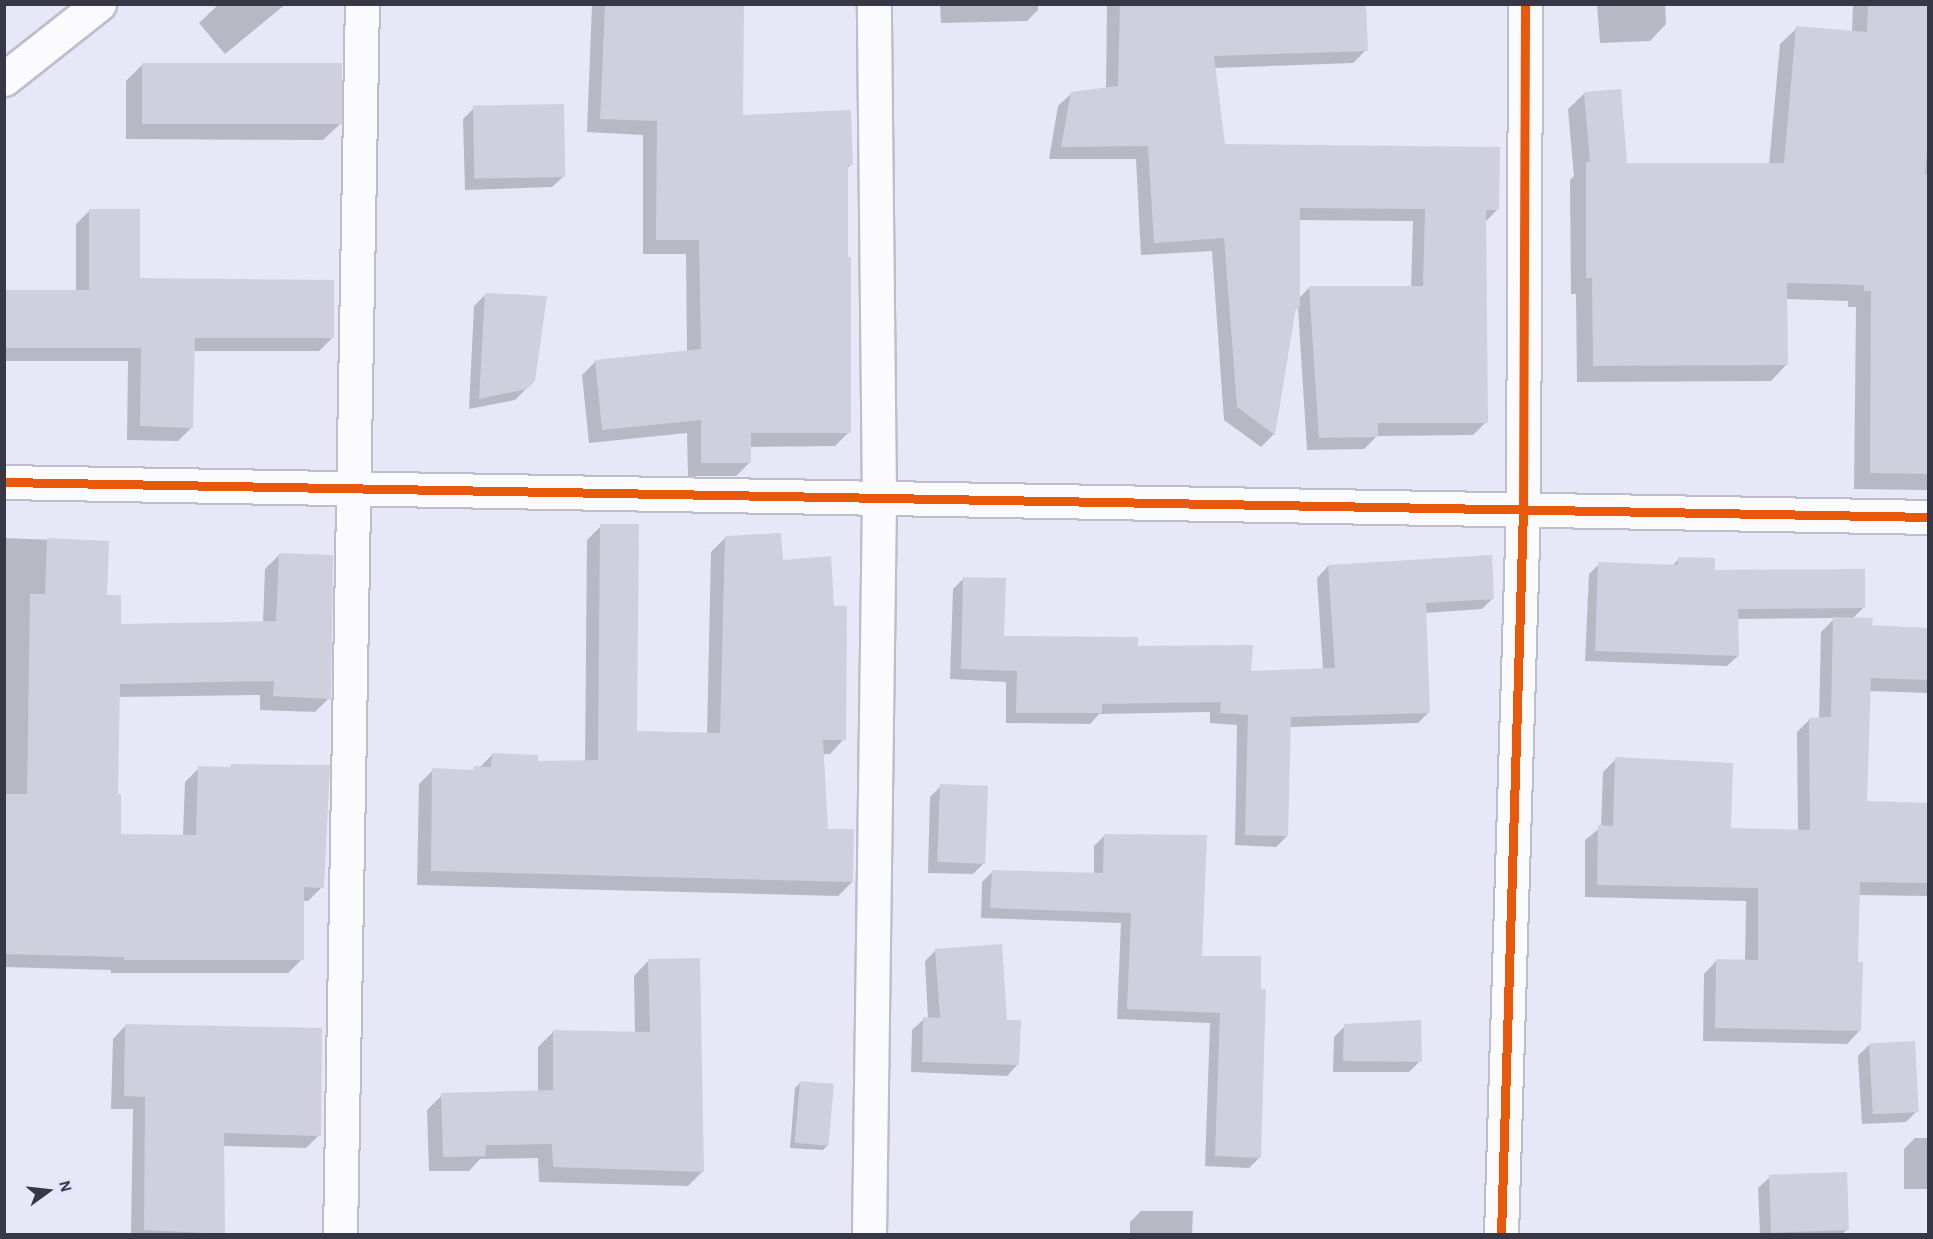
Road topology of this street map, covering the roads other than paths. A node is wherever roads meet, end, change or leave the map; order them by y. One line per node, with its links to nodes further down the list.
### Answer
1 (99, 4): 5 (street)
2 (362, 4): 7 (street)
3 (874, 4): 8 (street)
4 (1525, 4): 9 (street)
5 (4, 79)
6 (4, 482): 7 (street)
7 (352, 488): 8 (street); 11 (street)
8 (879, 498): 9 (street); 12 (street)
9 (1523, 510): 10 (street); 13 (street)
10 (1929, 517)
11 (340, 1234)
12 (869, 1234)
13 (1501, 1234)

